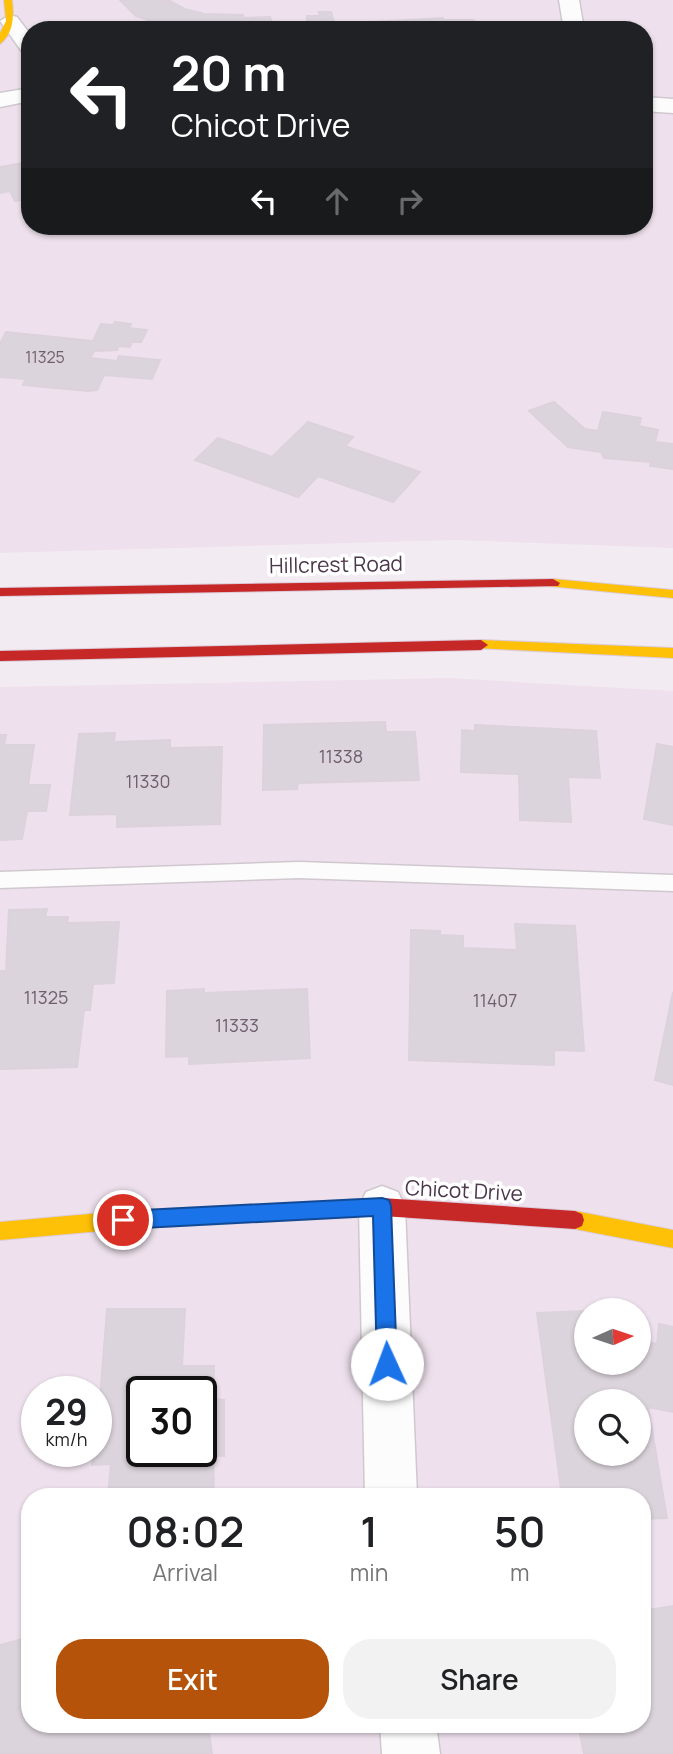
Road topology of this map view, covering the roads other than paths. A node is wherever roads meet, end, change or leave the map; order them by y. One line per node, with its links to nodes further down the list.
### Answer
1 (8, 0): 3 (main road)
2 (569, 0): 4 (street)
3 (9, 21): 5 (street); 6 (main road)
4 (572, 21)
5 (21, 37)
6 (0, 41)
7 (21, 96): 8 (street)
8 (0, 100)
9 (653, 105): 10 (street)
10 (673, 106)
11 (0, 592): 12 (main road, Hillcrest Road)
12 (673, 594)
13 (673, 653): 14 (main road)
14 (0, 656)
15 (0, 880): 16 (lane)
16 (673, 883)
17 (382, 1206): 18 (main road, Chicot Drive); 19 (main road, Chicot Drive); 20 (street)
18 (0, 1231)
19 (673, 1239)
20 (391, 1488)
21 (409, 1733): 22 (street)
22 (411, 1754)

